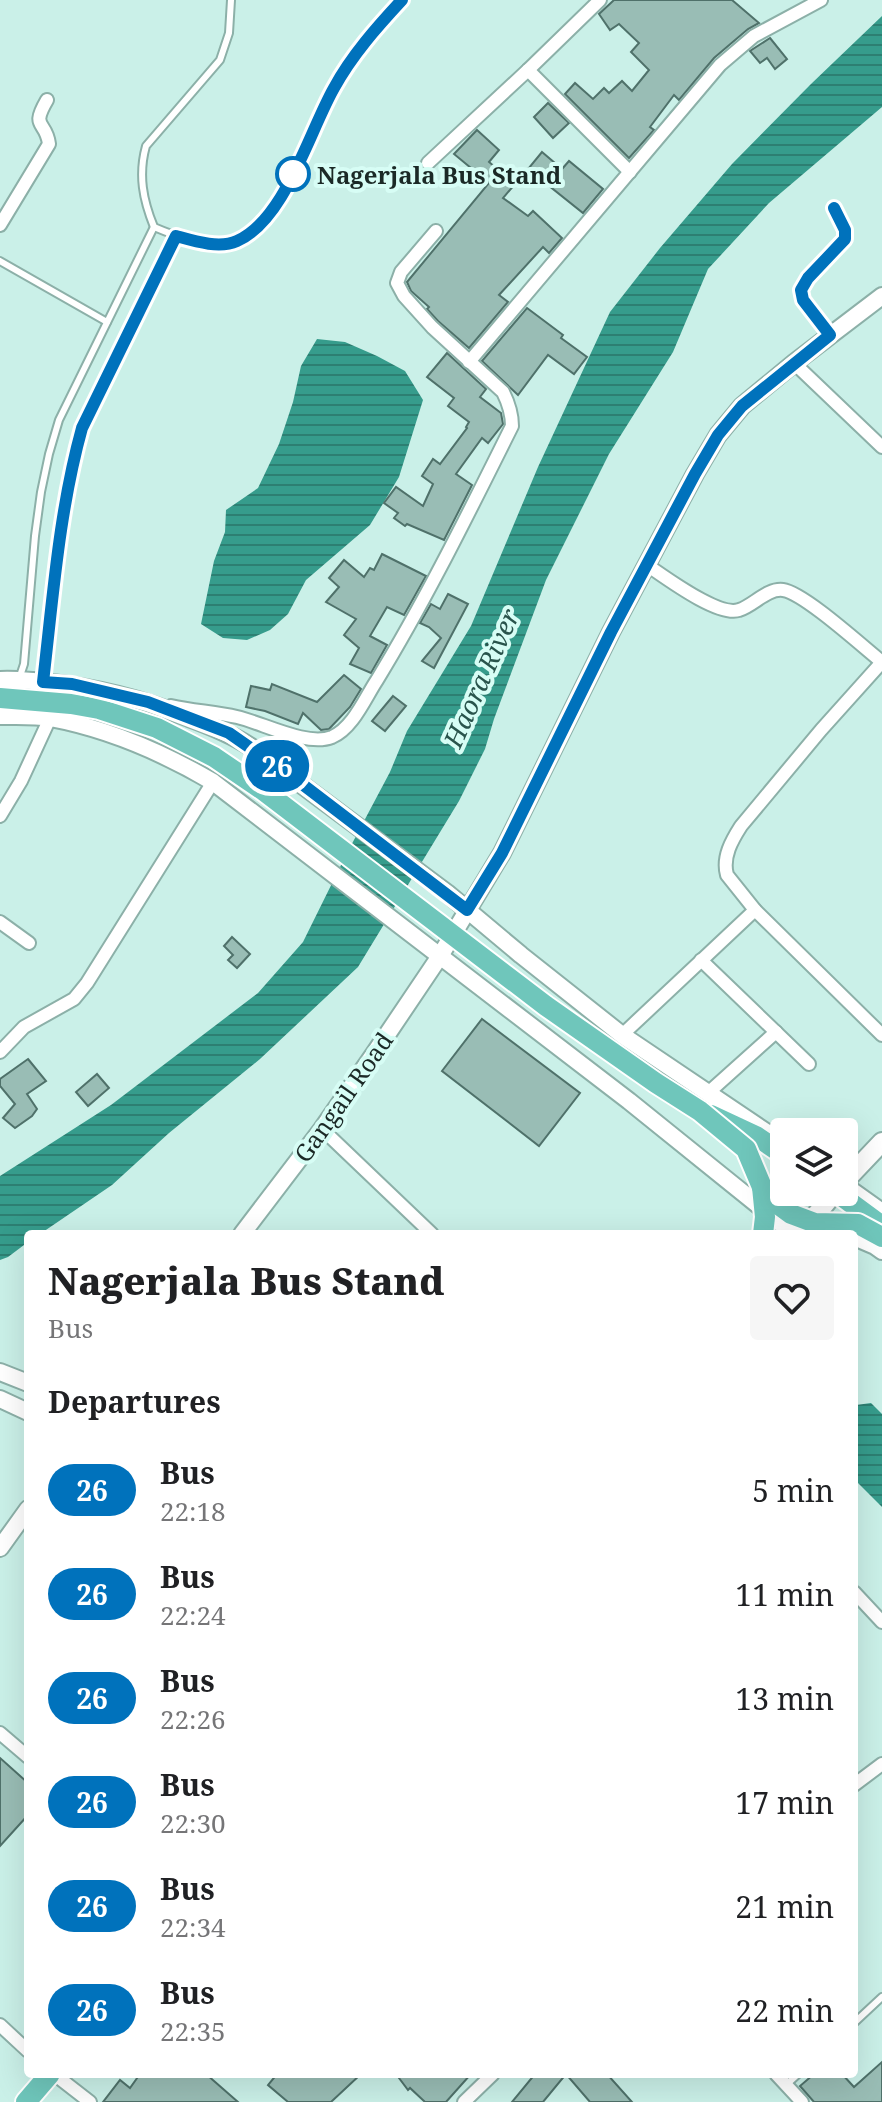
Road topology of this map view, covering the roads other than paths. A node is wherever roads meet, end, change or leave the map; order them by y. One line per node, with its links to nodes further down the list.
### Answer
1 (231, 0): 11 (lane)
2 (402, 0): 13 (lane)
3 (600, 0): 5 (street)
4 (821, 0): 8 (street)
5 (528, 70): 7 (street); 8 (street)
6 (47, 100): 10 (street)
7 (428, 163)
8 (630, 172): 18 (street)
9 (834, 208): 17 (lane)
10 (0, 225)
11 (154, 227): 13 (lane); 16 (lane)
12 (436, 231): 18 (street)
13 (176, 236): 25 (lane)
14 (0, 261): 16 (lane)
15 (882, 296): 17 (street, Gangail Road)
16 (107, 322): 23 (lane)
17 (830, 335): 19 (street, Gangail Road)
18 (469, 362): 27 (street)
19 (794, 363): 20 (street); 21 (street, Gangail Road)
20 (882, 447)
21 (647, 565): 22 (street); 33 (street, Gangail Road)
22 (882, 662): 34 (street)
23 (19, 679): 24 (street); 25 (street); 29 (lane)
24 (0, 680)
25 (43, 682): 27 (street); 30 (lane)
26 (0, 698): 44 (main road, bridge)
27 (148, 702): 33 (street)
28 (0, 716): 29 (street)
29 (18, 716): 30 (street)
30 (44, 718): 31 (street); 32 (street)
31 (213, 782): 37 (street); 42 (street)
32 (0, 816)
33 (467, 910): 37 (street, Gangail Road); 40 (street)
34 (755, 910): 38 (street); 41 (street)
35 (0, 922): 36 (street)
36 (29, 943)
37 (440, 956): 45 (street, Gangail Road); 59 (street)
38 (701, 960): 39 (street); 40 (street)
39 (776, 1032): 43 (street); 44 (street)
40 (622, 1035): 44 (street)
41 (882, 1035)
42 (0, 1052)
43 (809, 1064)
44 (704, 1102): 46 (street); 48 (main road, bridge); 50 (main road, bridge)
45 (322, 1129): 56 (street, Gangail Road); 57 (street)
46 (770, 1137)
47 (882, 1142): 49 (main road)
48 (770, 1146)
49 (858, 1168)
50 (762, 1187): 58 (main road, bridge); 61 (main road, bridge)
51 (858, 1194): 54 (street)
52 (823, 1206): 60 (main road)
53 (855, 1206): 55 (main road)
54 (882, 1212)
55 (882, 1226)
56 (245, 1230)
57 (428, 1230)
58 (763, 1230)
59 (792, 1230)
60 (801, 1230)
61 (842, 1230): 62 (main road, bridge)
62 (882, 1237)
63 (858, 1239): 64 (street)
64 (882, 1251)
65 (0, 1372): 66 (street)
66 (24, 1381)
67 (0, 1399): 68 (street)
68 (24, 1410)
69 (24, 1515): 70 (street)
70 (0, 1548)
71 (858, 1596): 72 (street)
72 (882, 1622)
73 (0, 1733): 74 (street)
74 (24, 1754)
75 (882, 1764): 76 (street)
76 (858, 1782)
77 (882, 1997): 78 (lane)
78 (858, 2019)
79 (0, 2025): 80 (street)
80 (24, 2047)
81 (48, 2078): 87 (main road)
82 (57, 2078): 88 (street)
83 (489, 2078): 89 (street)
84 (780, 2078): 86 (street)
85 (794, 2078): 86 (lane)
86 (786, 2085): 90 (street)
87 (26, 2102)
88 (90, 2102)
89 (464, 2102)
90 (802, 2102)

